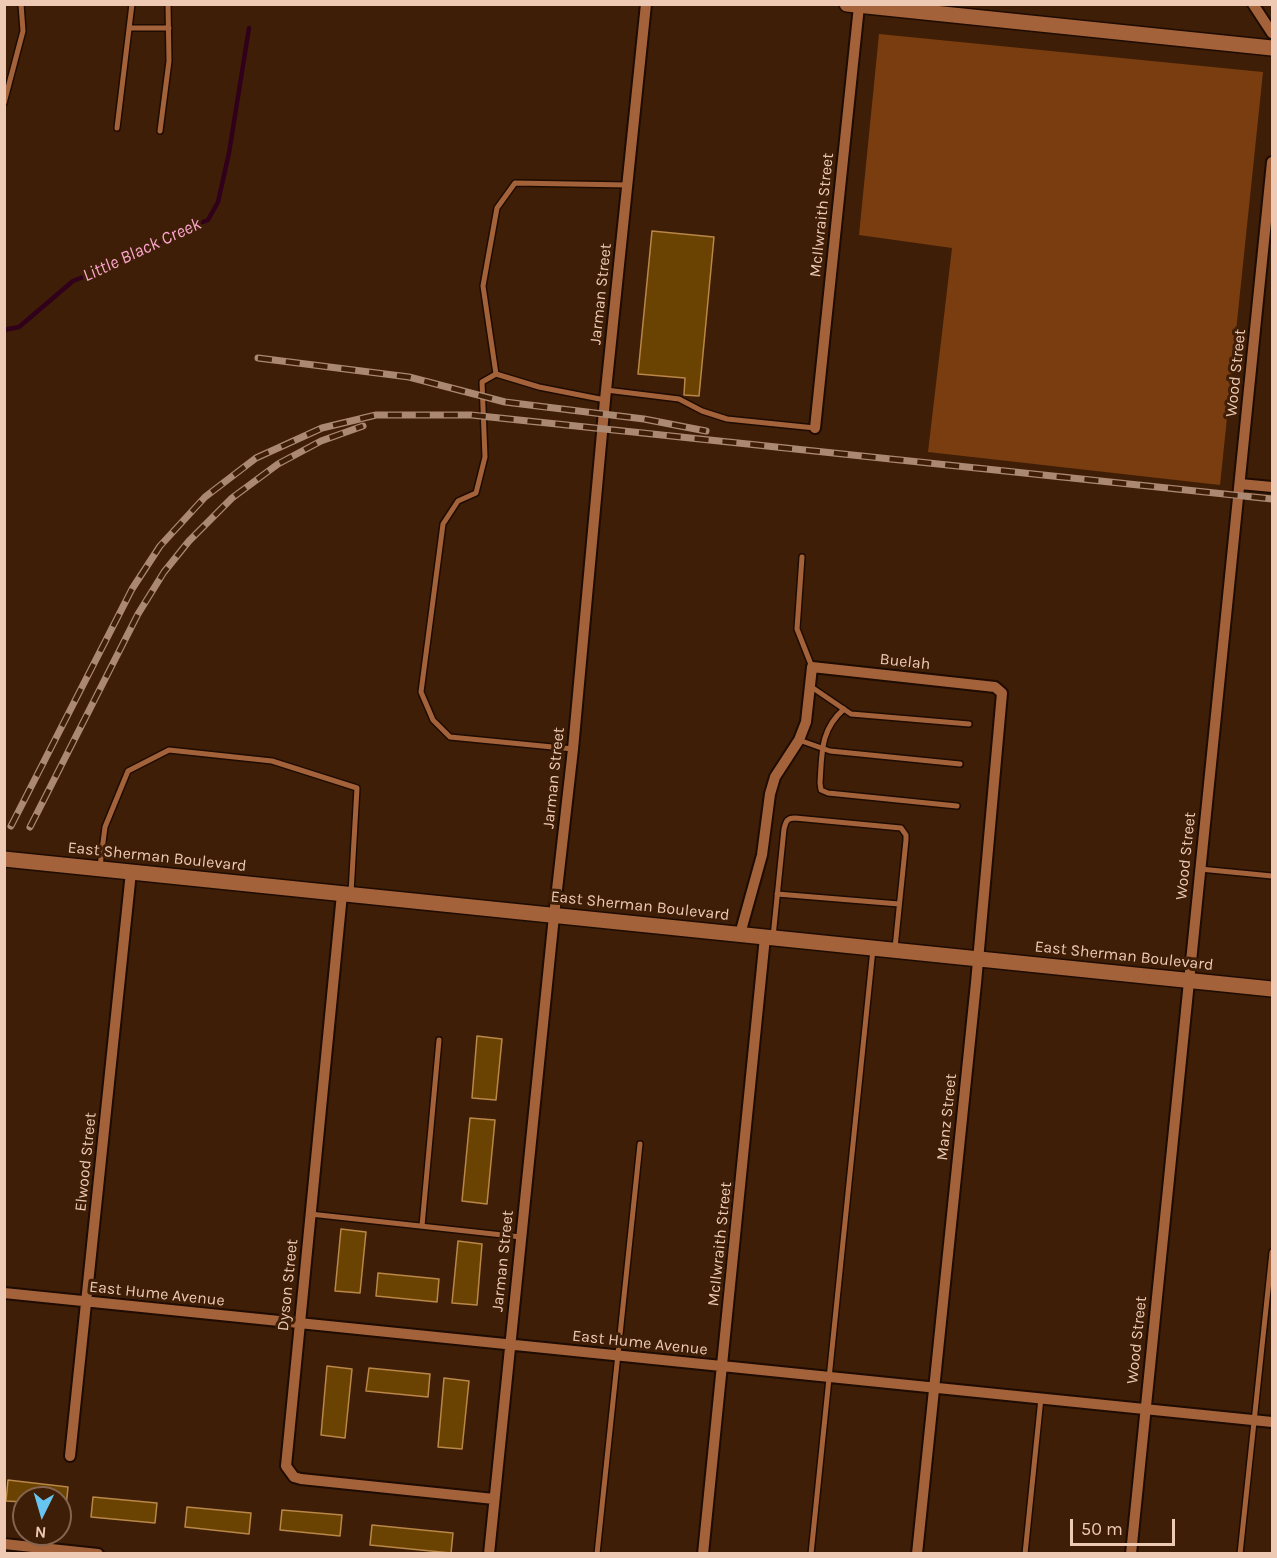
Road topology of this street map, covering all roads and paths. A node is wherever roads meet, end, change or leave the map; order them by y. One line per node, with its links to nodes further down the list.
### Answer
1 (21, 4): 12 (lane)
2 (132, 4): 8 (lane)
3 (168, 4): 9 (lane)
4 (646, 4): 16 (street, Jarman Street)
5 (1253, 4): 10 (street)
6 (853, 5): 7 (main road); 19 (street, McIlwraith Street)
7 (916, 8): 11 (main road)
8 (129, 28): 9 (lane); 13 (lane)
9 (169, 28): 14 (lane)
10 (1272, 33)
11 (1272, 48)
12 (4, 103)
13 (117, 128)
14 (160, 131)
15 (1272, 162): 20 (street, Wood Street)
16 (628, 185): 17 (lane); 18 (street, Jarman Street)
17 (496, 374): 18 (lane); 29 (lane)
18 (606, 395): 19 (lane); 29 (street, Jarman Street)
19 (815, 428)
20 (1240, 484): 21 (street); 35 (street, Wood Street)
21 (1272, 487)
22 (802, 557): 23 (lane)
23 (812, 667): 24 (street); 25 (street, Buelah)
24 (810, 686): 26 (lane); 28 (street)
25 (995, 687): 46 (street, Manz Street)
26 (844, 709): 27 (lane); 30 (lane)
27 (969, 724)
28 (799, 740): 30 (lane); 42 (street)
29 (573, 749): 41 (street, Jarman Street)
30 (823, 749): 31 (lane); 32 (lane)
31 (960, 764)
32 (957, 806)
33 (4, 859): 34 (main road, East Sherman Boulevard)
34 (100, 869): 36 (main road, East Sherman Boulevard); 38 (lane)
35 (1200, 869): 37 (lane); 47 (street, Wood Street)
36 (131, 872): 38 (main road, East Sherman Boulevard); 56 (street, Elwood Street)
37 (1272, 876)
38 (347, 894): 41 (main road, East Sherman Boulevard); 51 (street, Dyson Street)
39 (777, 894): 40 (lane); 40 (lane); 43 (lane)
40 (899, 904): 45 (lane)
41 (554, 916): 42 (main road, East Sherman Boulevard); 53 (street, Jarman Street)
42 (740, 934): 43 (main road, East Sherman Boulevard)
43 (769, 937): 44 (main road, East Sherman Boulevard); 60 (street, McIlwraith Street)
44 (873, 948): 45 (main road, East Sherman Boulevard); 61 (lane)
45 (895, 950): 46 (main road, East Sherman Boulevard)
46 (978, 958): 47 (main road, East Sherman Boulevard); 62 (street, Manz Street)
47 (1188, 980): 48 (main road, East Sherman Boulevard); 64 (street, Wood Street)
48 (1272, 989)
49 (439, 1040): 52 (lane)
50 (640, 1144): 59 (lane)
51 (310, 1214): 52 (lane); 57 (street, Dyson Street)
52 (422, 1226): 53 (lane)
53 (521, 1237): 58 (street, Jarman Street)
54 (1272, 1252): 65 (lane)
55 (4, 1293): 56 (street, East Hume Avenue)
56 (87, 1302): 57 (street, East Hume Avenue); 67 (street, Elwood Street)
57 (299, 1324): 58 (street, East Hume Avenue); 68 (street, Dyson Street)
58 (509, 1345): 59 (street, East Hume Avenue); 68 (street, Jarman Street)
59 (618, 1356): 60 (street, East Hume Avenue); 72 (lane)
60 (722, 1367): 61 (street, East Hume Avenue); 73 (street, McIlwraith Street)
61 (829, 1377): 62 (street, East Hume Avenue); 74 (lane)
62 (934, 1387): 63 (street, East Hume Avenue); 75 (street, Manz Street)
63 (1041, 1398): 64 (street, East Hume Avenue); 76 (lane)
64 (1145, 1408): 65 (street, East Hume Avenue); 77 (street, Wood Street)
65 (1254, 1420): 66 (street, East Hume Avenue); 78 (lane)
66 (1272, 1422)
67 (70, 1456)
68 (494, 1498): 71 (street, Jarman Street)
69 (4, 1544): 70 (street)
70 (98, 1554)
71 (489, 1554)
72 (597, 1554)
73 (703, 1554)
74 (811, 1554)
75 (917, 1554)
76 (1024, 1554)
77 (1131, 1554)
78 (1240, 1554)

